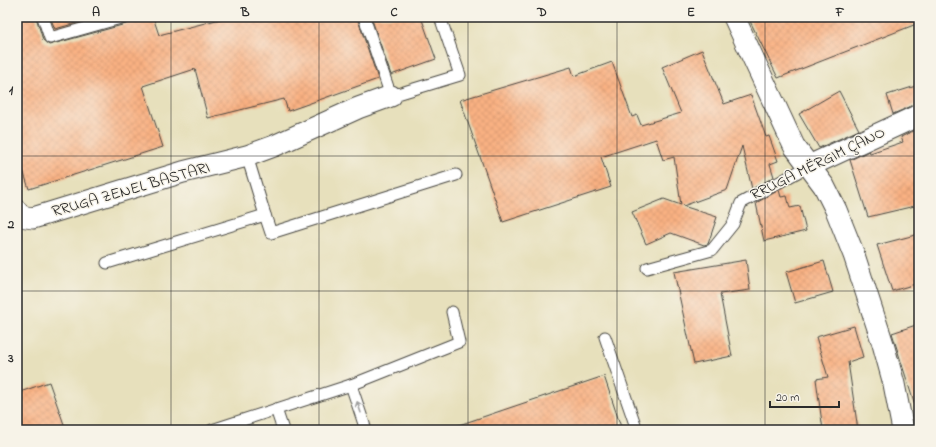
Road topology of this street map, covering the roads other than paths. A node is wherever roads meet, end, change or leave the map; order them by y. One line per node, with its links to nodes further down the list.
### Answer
1 (43, 17): 2 (lane)
2 (124, 17)
3 (364, 17): 6 (lane)
4 (440, 17): 6 (lane, RRUGA ZENEL BASTARI)
5 (734, 17): 9 (street)
6 (392, 96): 8 (street, RRUGA ZENEL BASTARI)
7 (919, 115): 9 (street, RRUGA MËRGIM ÇANO)
8 (247, 156): 11 (street, RRUGA ZENEL BASTARI); 12 (lane)
9 (808, 166): 14 (lane, RRUGA MËRGIM ÇANO); 23 (street)
10 (456, 175): 12 (lane)
11 (17, 211)
12 (265, 215): 13 (lane)
13 (107, 263)
14 (647, 268)
15 (452, 312): 17 (lane)
16 (604, 337): 22 (lane)
17 (351, 385): 18 (lane); 21 (lane, one-way to 17)
18 (276, 409): 19 (lane); 20 (lane)
19 (212, 430)
20 (283, 430)
21 (366, 430)
22 (637, 430)
23 (903, 430)

